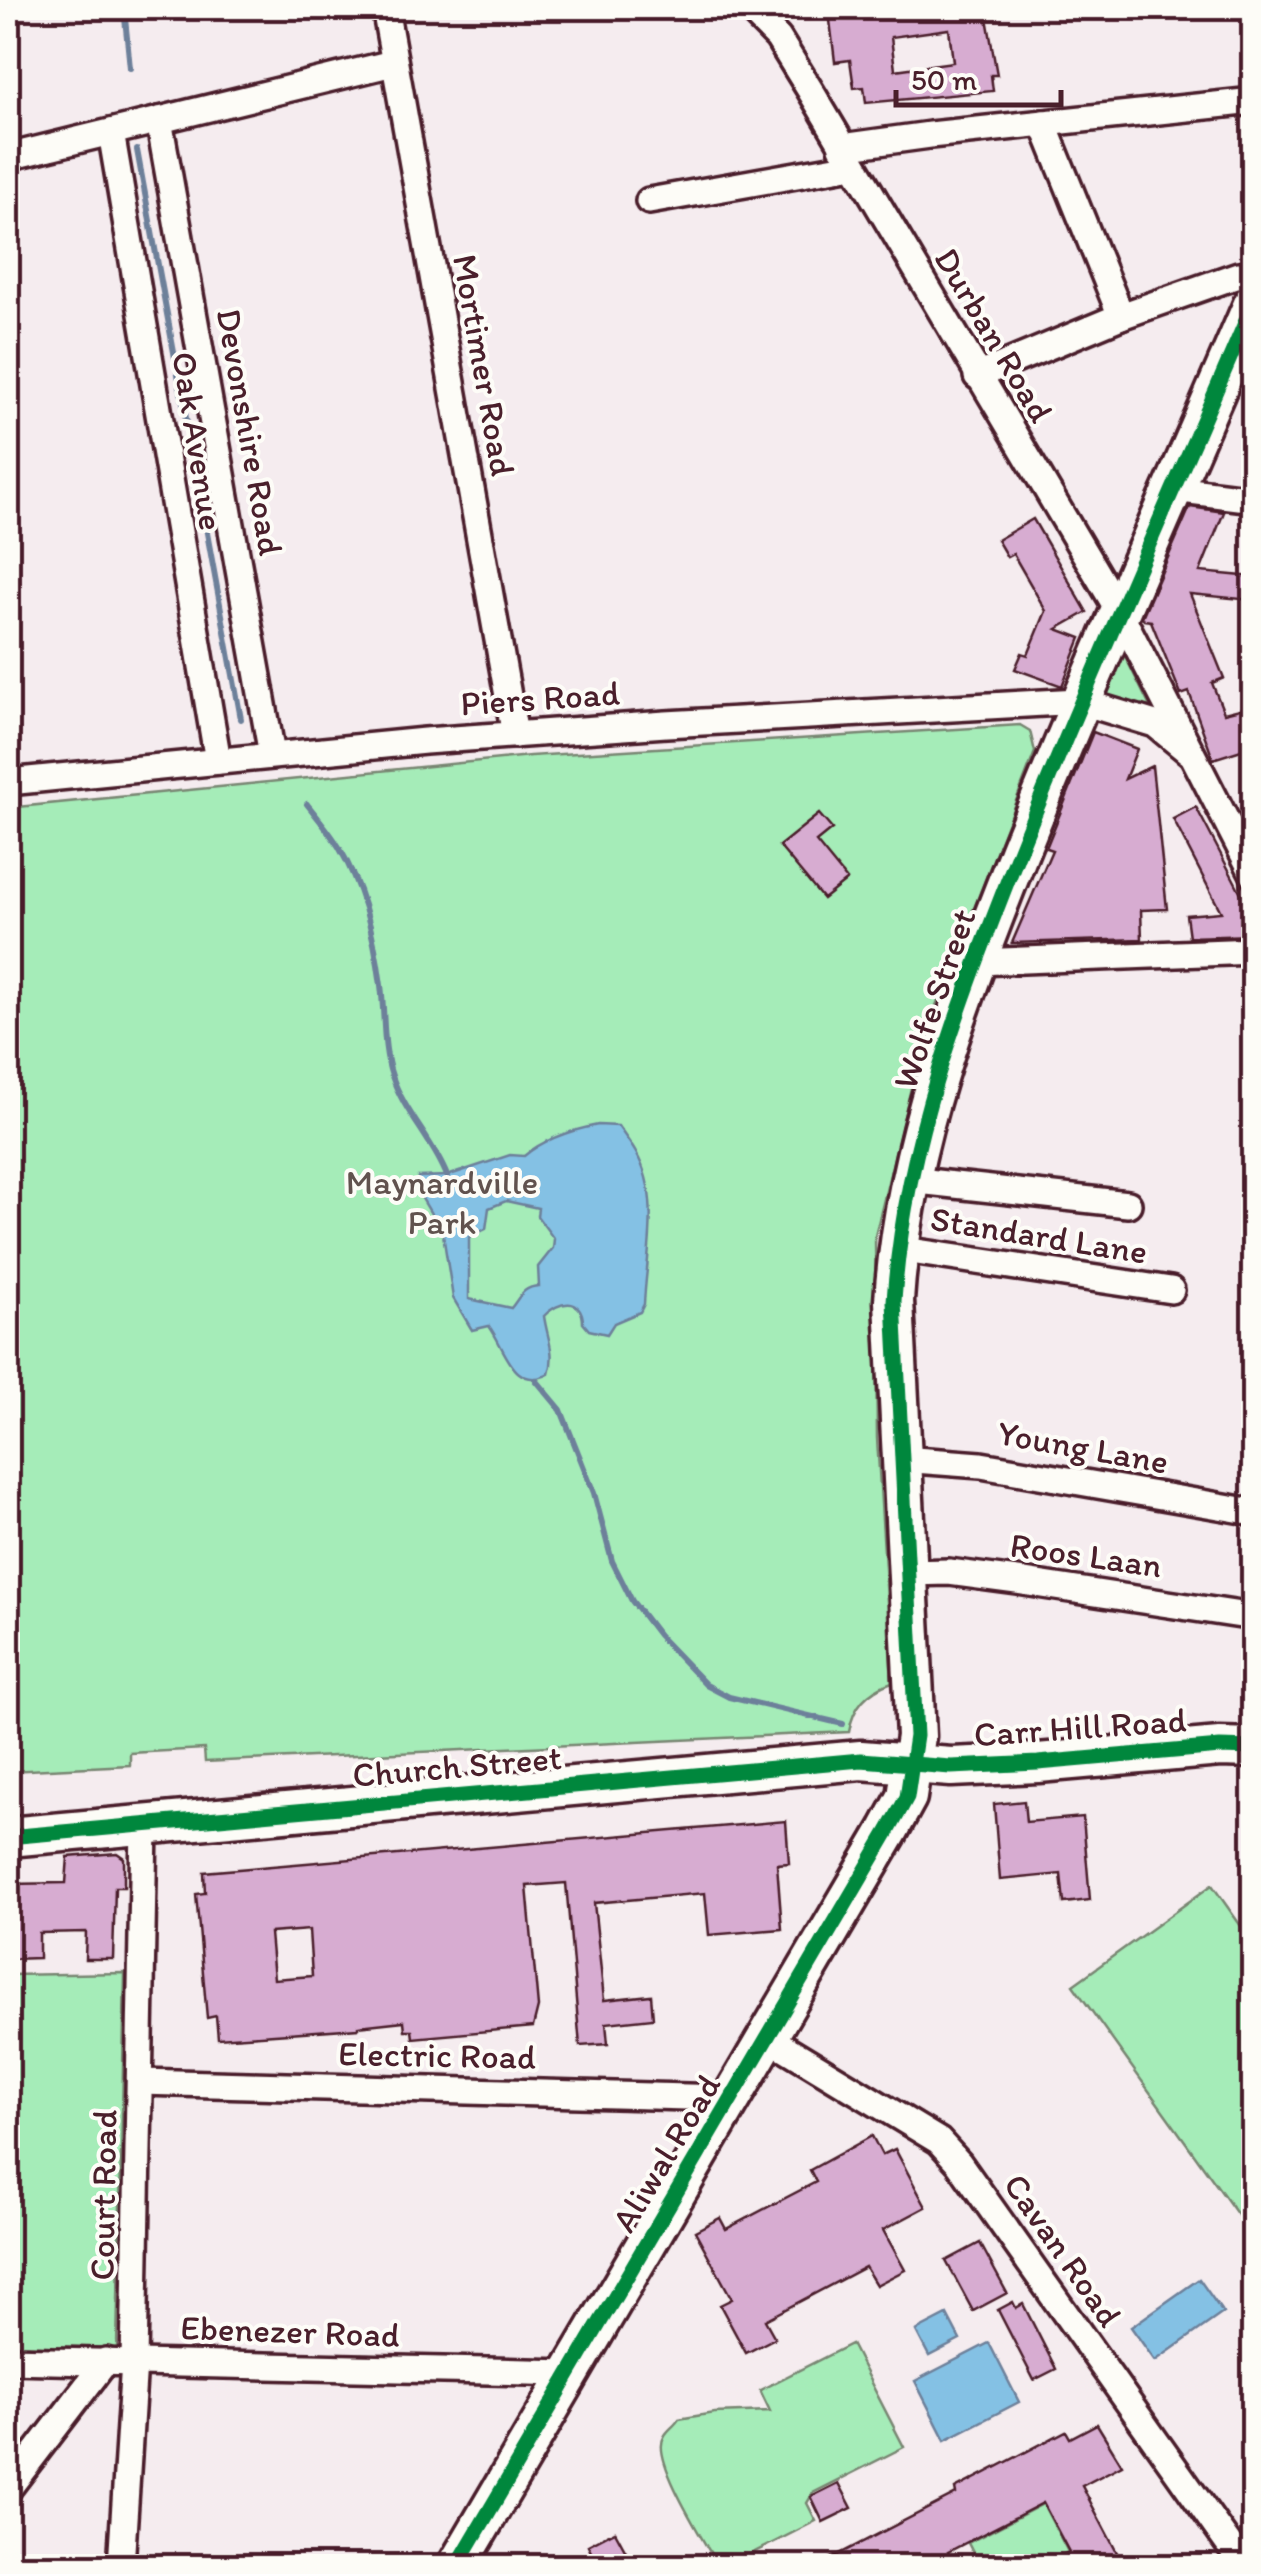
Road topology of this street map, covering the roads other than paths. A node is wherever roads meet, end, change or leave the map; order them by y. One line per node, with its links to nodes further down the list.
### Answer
1 (385, 8): 3 (street, Mortimer Road)
2 (748, 8): 8 (street, Durban Road)
3 (393, 63): 5 (street); 20 (street, Mortimer Road)
4 (1254, 100): 6 (street)
5 (159, 120): 7 (street); 21 (street, Devonshire Road)
6 (1043, 123): 8 (street); 13 (street)
7 (112, 132): 9 (street); 22 (street, Oak Avenue)
8 (848, 156): 10 (street); 14 (street, Durban Road)
9 (8, 157)
10 (649, 201)
11 (1254, 277): 13 (street)
12 (1254, 302): 15 (street, Wolfe Street)
13 (1121, 316): 14 (street)
14 (976, 376): 17 (street, Durban Road)
15 (1174, 489): 16 (street); 17 (street, Wolfe Street)
16 (1254, 499)
17 (1120, 613): 18 (street, Wolfe Street); 19 (street, Durban Road)
18 (1079, 701): 19 (street, Durban Road); 20 (street, Piers Road); 26 (street, Wolfe Street)
19 (1161, 716): 24 (street, Durban Road)
20 (516, 735): 21 (street, Piers Road)
21 (272, 756): 22 (street, Piers Road)
22 (218, 761): 23 (street, Piers Road)
23 (8, 782)
24 (1254, 876)
25 (1254, 951): 26 (street)
26 (976, 962): 27 (street, Wolfe Street)
27 (909, 1180): 28 (street); 29 (street, Wolfe Street)
28 (1128, 1204)
29 (897, 1249): 30 (street, Standard Lane); 31 (street, Wolfe Street)
30 (1171, 1290)
31 (901, 1459): 32 (street, Young Lane); 33 (street, Wolfe Street)
32 (1254, 1512)
33 (907, 1573): 34 (street, Roos Laan); 36 (street, Wolfe Street)
34 (1254, 1617)
35 (1254, 1748): 36 (street, Carr Hill Road)
36 (912, 1764): 37 (street, Church Street); 39 (street, Aliwal Road)
37 (144, 1826): 38 (street, Church Street); 40 (street, Court Road)
38 (8, 1837)
39 (769, 2038): 41 (street, Aliwal Road); 49 (street, Cavan Road)
40 (140, 2082): 41 (street, Electric Road); 44 (street, Court Road)
41 (732, 2101): 45 (street, Aliwal Road)
42 (8, 2360): 43 (street, Ebenezer Road)
43 (106, 2362): 44 (street, Ebenezer Road); 46 (street)
44 (134, 2362): 45 (street, Ebenezer Road); 47 (street, Court Road)
45 (570, 2373): 48 (street, Aliwal Road)
46 (8, 2489)
47 (121, 2566)
48 (457, 2566)
49 (1240, 2566)

